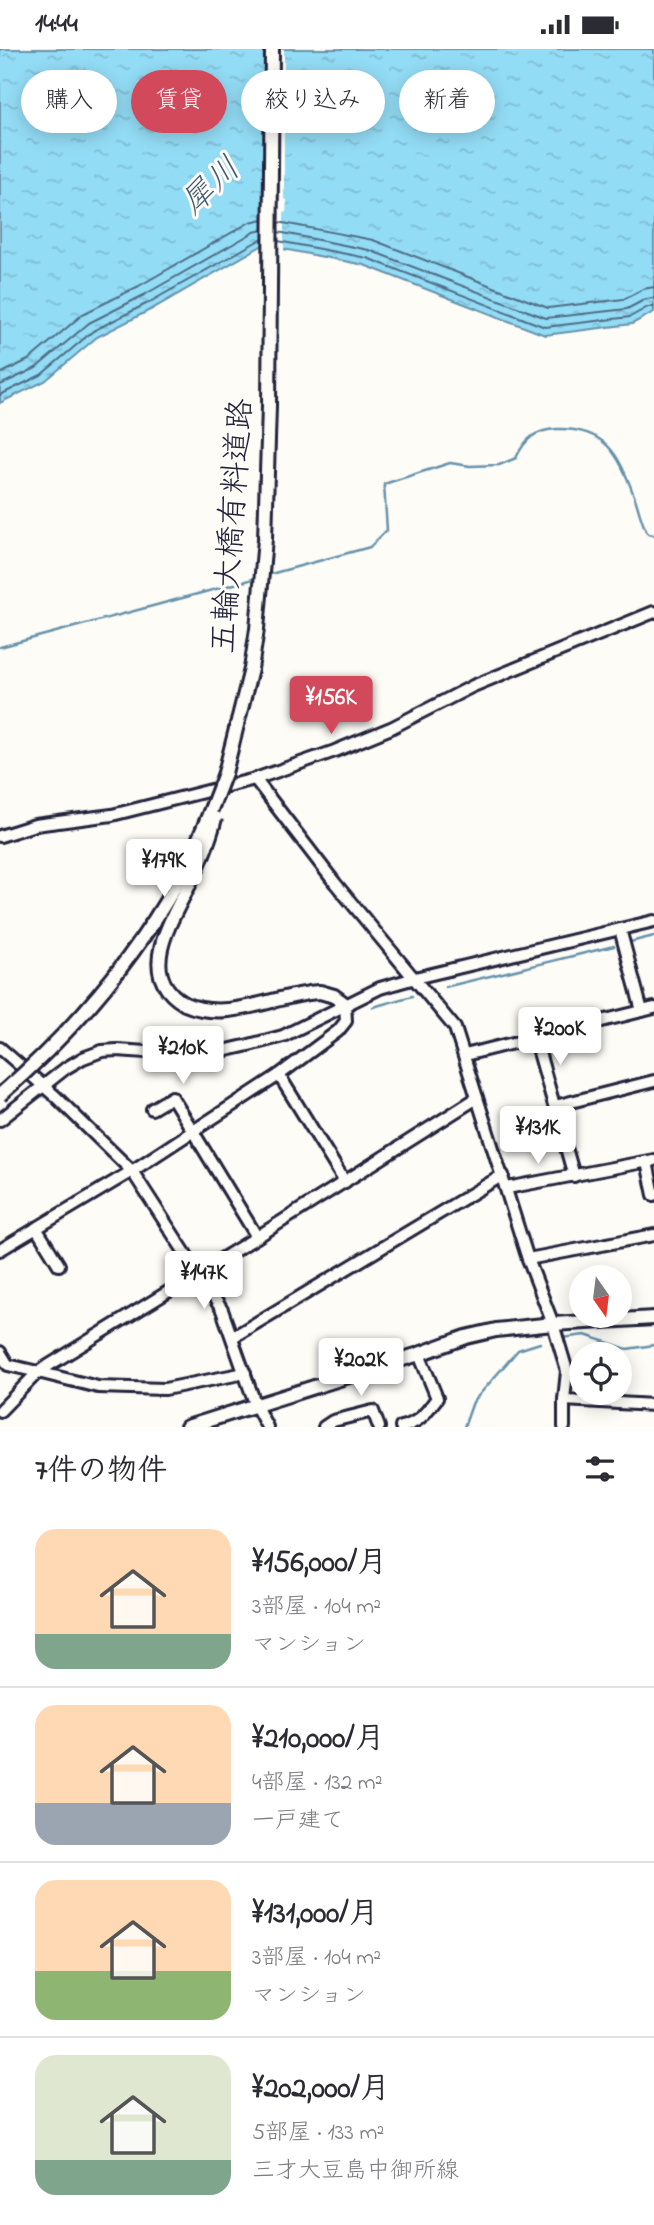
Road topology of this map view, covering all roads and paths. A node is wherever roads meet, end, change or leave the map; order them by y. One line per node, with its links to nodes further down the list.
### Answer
1 (272, 49): 3 (main road, 五輪大橋有料道路)
2 (654, 612): 4 (street)
3 (225, 773): 9 (main road, bridge); 18 (main road, 五輪大橋有料道路, bridge)
4 (255, 779): 5 (street); 8 (street)
5 (0, 836)
6 (654, 921): 7 (street)
7 (620, 929): 8 (street); 11 (street)
8 (415, 978): 9 (street); 14 (street)
9 (345, 1005): 15 (street); 17 (street)
10 (654, 1008): 11 (street)
11 (642, 1010): 12 (street)
12 (535, 1038): 14 (street); 20 (street)
13 (0, 1048): 17 (street)
14 (465, 1055): 19 (street)
15 (279, 1075): 23 (street); 28 (street)
16 (654, 1081): 20 (street)
17 (43, 1086): 22 (street); 25 (street)
18 (0, 1095)
19 (477, 1098): 26 (street); 28 (street)
20 (555, 1106): 27 (street)
21 (152, 1109): 23 (street)
22 (0, 1120)
23 (193, 1131): 25 (street); 33 (street)
24 (650, 1161): 27 (street); 30 (street)
25 (132, 1171): 31 (street); 37 (street)
26 (503, 1175): 29 (street); 40 (street)
27 (574, 1176): 29 (street)
28 (345, 1182): 33 (street)
29 (507, 1188): 35 (street)
30 (654, 1195)
31 (36, 1228): 34 (street); 36 (street)
32 (654, 1235): 35 (street)
33 (257, 1237): 37 (street)
34 (0, 1250)
35 (528, 1259): 39 (street)
36 (59, 1265)
37 (198, 1272): 40 (street); 43 (street)
38 (654, 1318): 39 (main road)
39 (553, 1324): 42 (main road); 45 (street)
40 (233, 1337): 44 (street)
41 (0, 1352): 43 (street)
42 (419, 1354): 47 (main road); 53 (street)
43 (37, 1372): 44 (street); 48 (street)
44 (245, 1373): 47 (street)
45 (564, 1400): 46 (street); 54 (street)
46 (654, 1405)
47 (257, 1406): 49 (main road); 50 (street)
48 (0, 1411)
49 (190, 1426)
50 (267, 1427)
51 (324, 1427): 52 (street)
52 (379, 1427)
53 (401, 1427)
54 (564, 1427)

